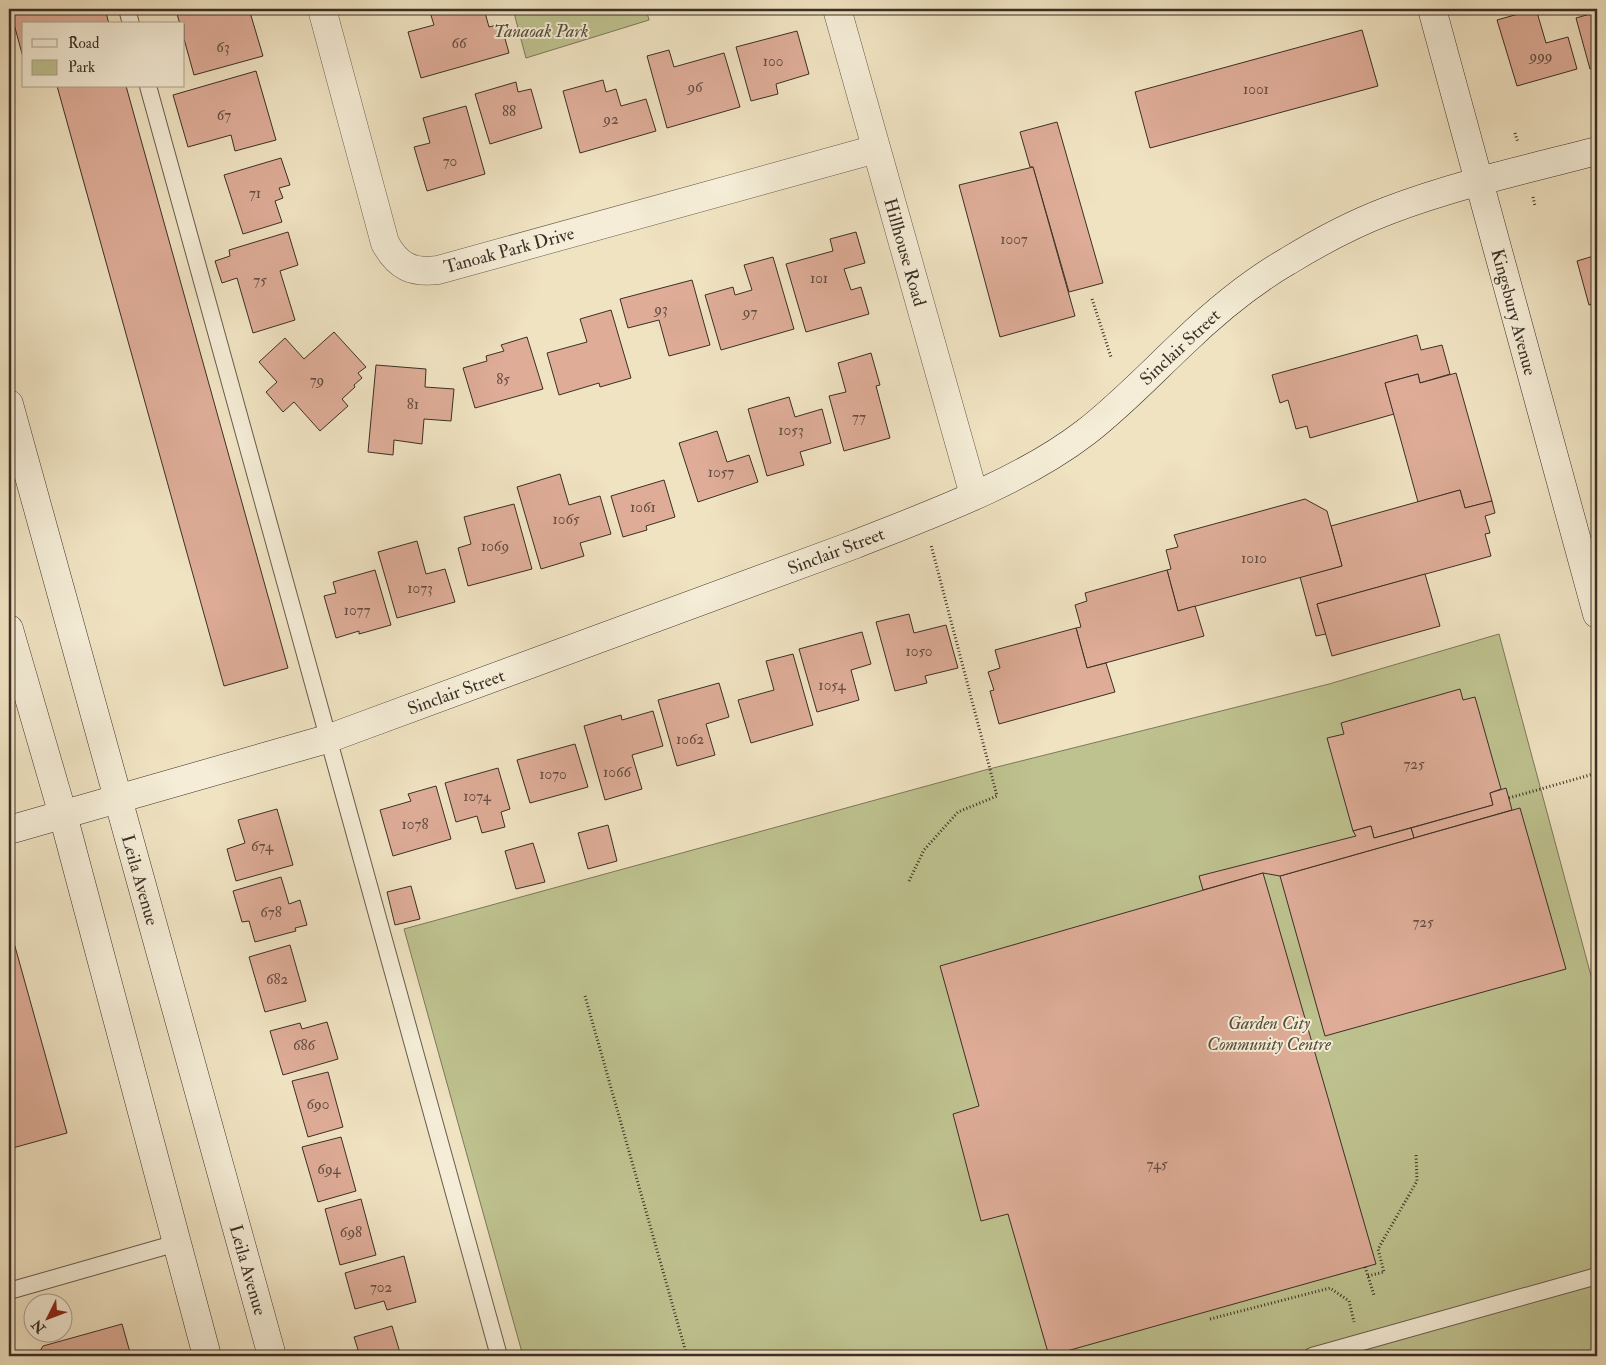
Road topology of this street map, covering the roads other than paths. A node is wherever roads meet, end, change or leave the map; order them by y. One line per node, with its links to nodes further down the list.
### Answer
1 (127, 9): 5 (lane)
2 (322, 9): 7 (street, Tanoak Park Drive)
3 (838, 9): 7 (street, Hillhouse Road)
4 (1432, 9): 9 (street, Kingsbury Avenue)
5 (130, 22)
6 (149, 88): 14 (lane)
7 (876, 148): 11 (street, Hillhouse Road)
8 (1597, 151): 9 (street, Sinclair Street)
9 (1478, 183): 11 (street, Sinclair Street); 12 (street, Kingsbury Avenue)
10 (9, 404): 15 (street, Leila Avenue)
11 (974, 495): 14 (street, Sinclair Street)
12 (1597, 614)
13 (9, 629): 16 (street)
14 (328, 739): 15 (street, Sinclair Street); 23 (lane)
15 (117, 798): 16 (street, Sinclair Street); 22 (street, Leila Avenue)
16 (63, 815): 17 (street, Sinclair Street); 18 (street)
17 (9, 830)
18 (177, 1243): 20 (lane); 21 (street)
19 (1597, 1276): 24 (lane)
20 (9, 1291)
21 (206, 1356)
22 (272, 1356)
23 (499, 1356)
24 (1312, 1356)

